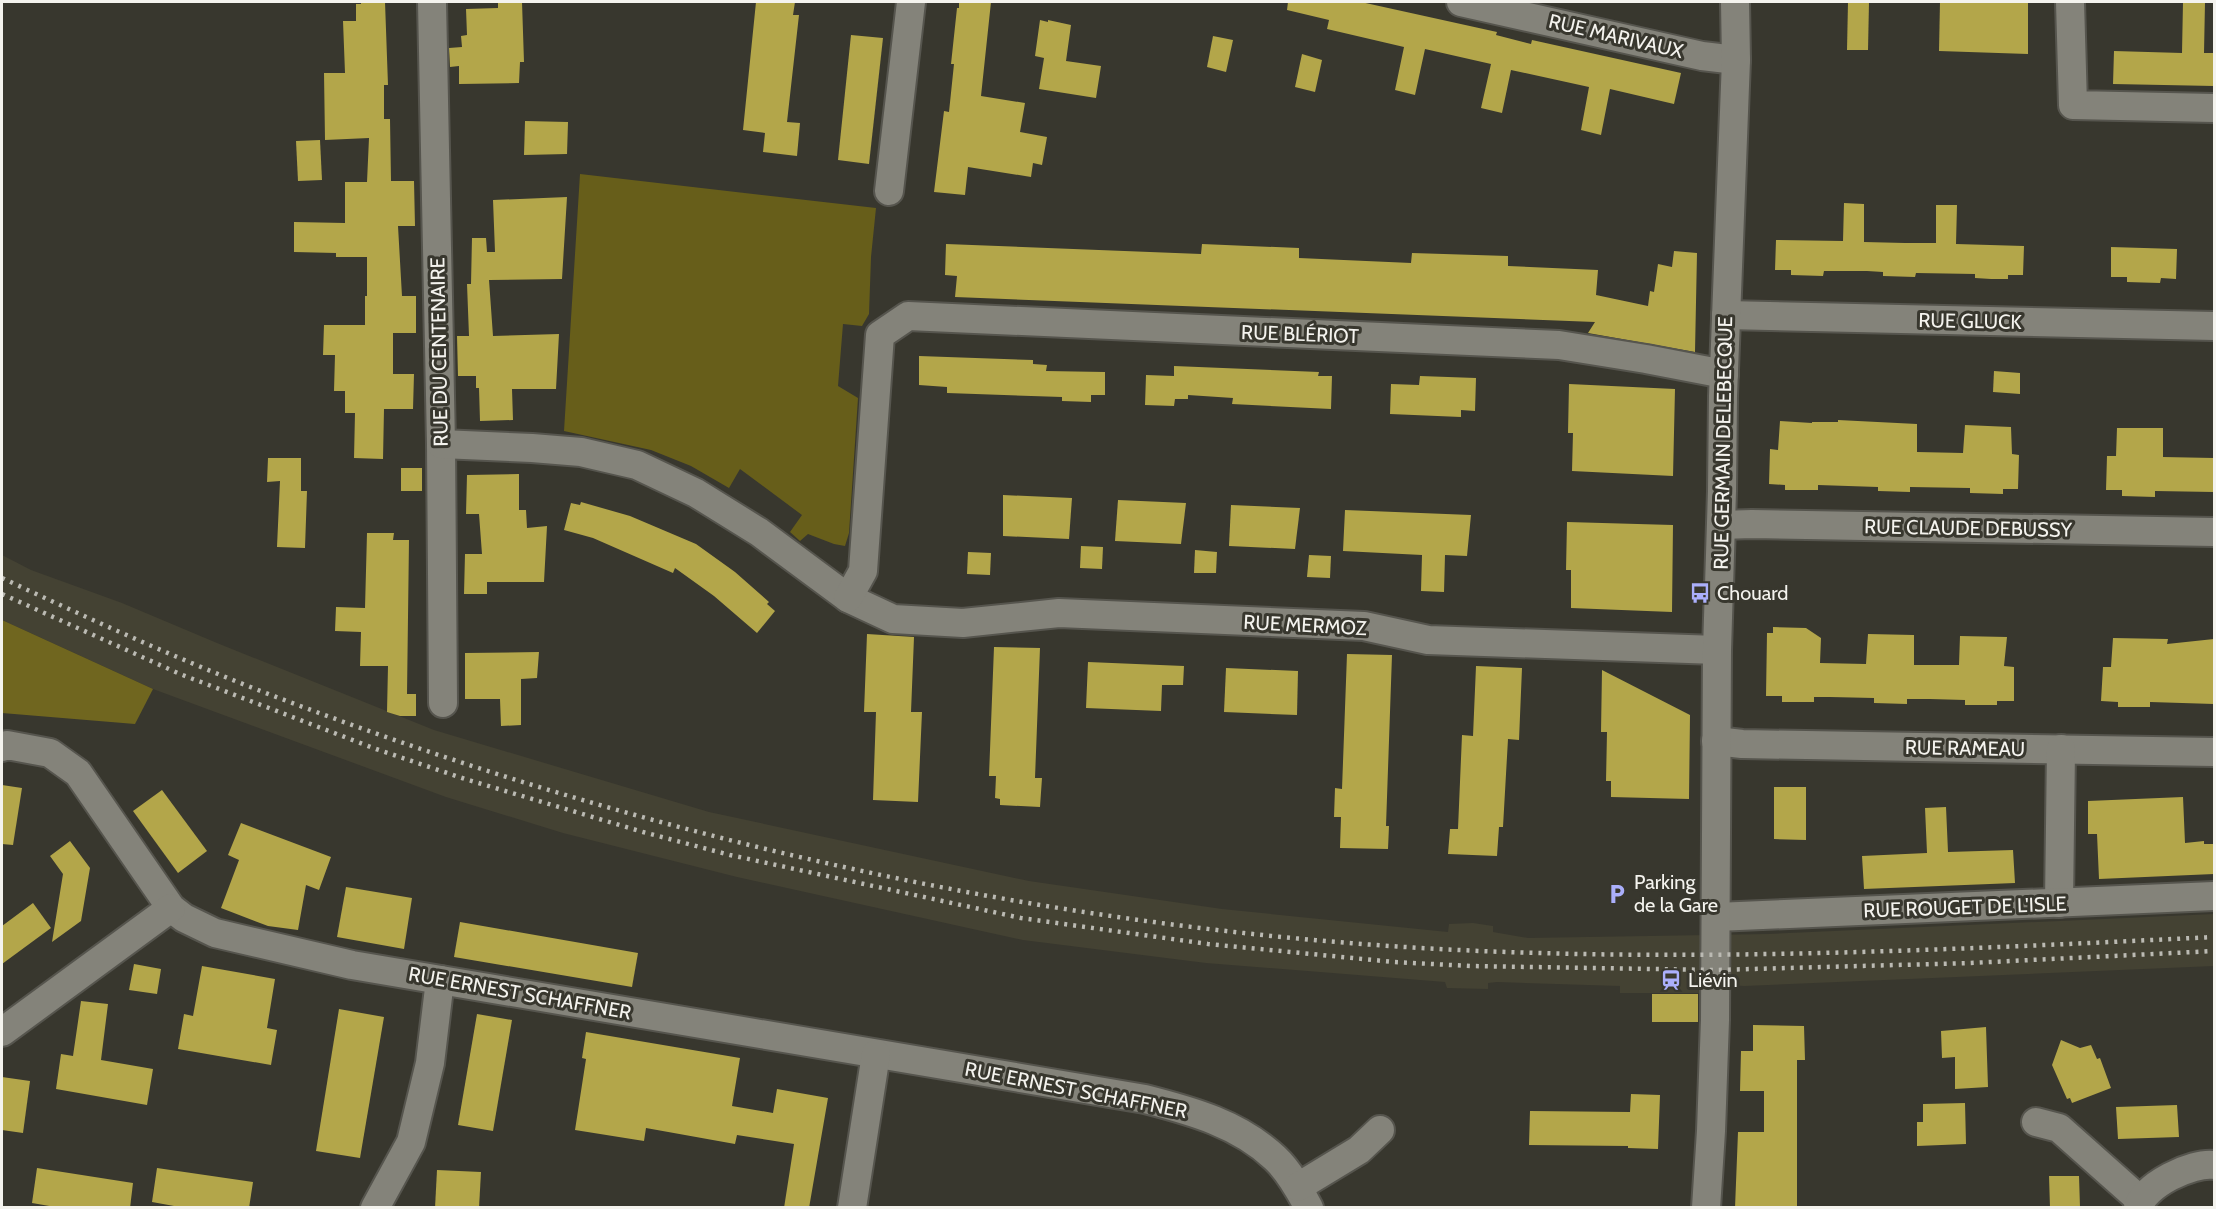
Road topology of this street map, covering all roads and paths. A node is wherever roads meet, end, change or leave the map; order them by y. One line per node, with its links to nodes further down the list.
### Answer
1 (432, 2): 12 (street, RUE DU CENTENAIRE)
2 (911, 2): 8 (street)
3 (1461, 2): 6 (street, RUE MARIVAUX)
4 (1735, 2): 6 (street, RUE GERMAIN DELEBECQUE)
5 (2070, 2): 7 (street)
6 (1736, 60): 9 (street, RUE GERMAIN DELEBECQUE)
7 (2214, 108)
8 (890, 191)
9 (1726, 315): 10 (street, RUE GLUCK); 11 (street, RUE GERMAIN DELEBECQUE)
10 (2214, 326)
11 (1724, 374): 13 (street, RUE GERMAIN DELEBECQUE); 15 (street, RUE BLÉRIOT)
12 (441, 444): 15 (street); 17 (street, RUE DU CENTENAIRE)
13 (1721, 525): 14 (street, RUE CLAUDE DEBUSSY); 16 (street, RUE GERMAIN DELEBECQUE)
14 (2214, 532)
15 (848, 598): 16 (street, RUE MERMOZ)
16 (1717, 650): 18 (street, RUE GERMAIN DELEBECQUE)
17 (442, 703)
18 (1716, 741): 20 (street, RUE RAMEAU); 25 (street, RUE GERMAIN DELEBECQUE)
19 (2, 747): 24 (street)
20 (2061, 749): 21 (street, RUE RAMEAU); 23 (street)
21 (2214, 752)
22 (2214, 896): 23 (street, RUE ROUGET DE L'ISLE)
23 (2059, 903): 25 (street, RUE ROUGET DE L'ISLE)
24 (171, 908): 26 (street, RUE ERNEST SCHAFFNER); 27 (street)
25 (1716, 917): 36 (street, RUE GERMAIN DELEBECQUE)
26 (440, 980): 28 (street, RUE ERNEST SCHAFFNER); 34 (street)
27 (2, 1032)
28 (876, 1054): 32 (street, RUE ERNEST SCHAFFNER); 35 (street)
29 (2036, 1122): 33 (street)
30 (1380, 1130): 32 (street)
31 (2214, 1166): 33 (street)
32 (1303, 1197)
33 (2139, 1204)
34 (375, 1208)
35 (852, 1208)
36 (1706, 1208)

